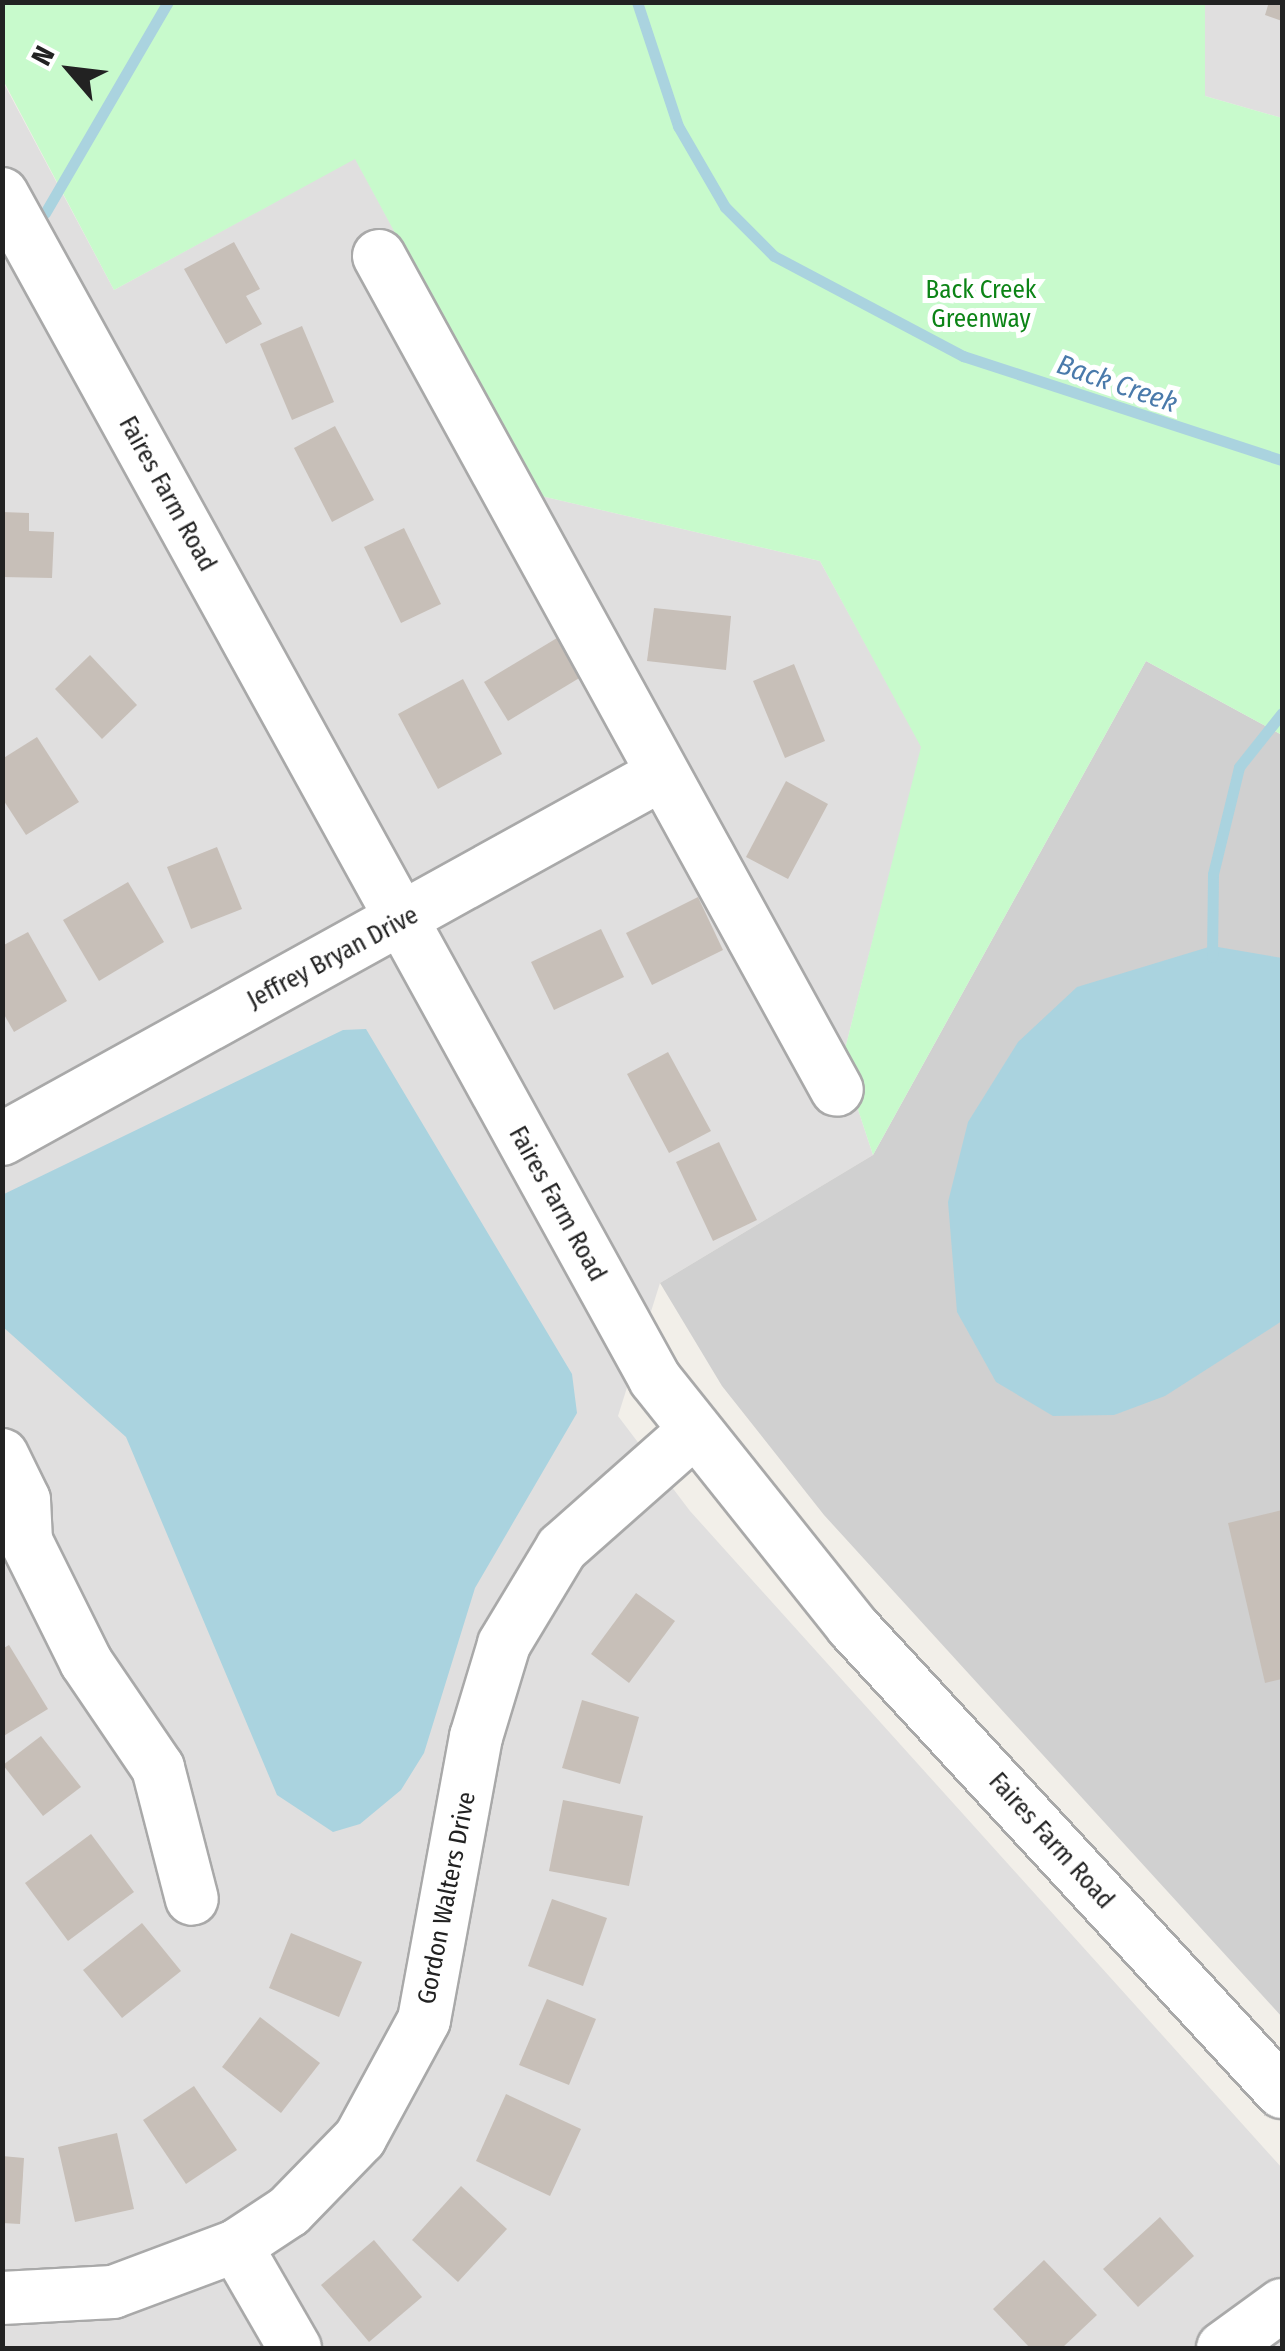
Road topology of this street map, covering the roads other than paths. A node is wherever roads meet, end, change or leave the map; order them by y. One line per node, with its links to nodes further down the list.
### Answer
1 (2, 194): 4 (street, Faires Farm Road)
2 (379, 256): 3 (street)
3 (662, 774): 4 (street, Jeffrey Bryan Drive); 5 (street)
4 (402, 921): 6 (street, Jeffrey Bryan Drive); 7 (street, Faires Farm Road)
5 (837, 1090)
6 (2, 1140)
7 (692, 1433): 10 (street, Faires Farm Road); 11 (street, Gordon Walters Drive)
8 (13, 1478): 9 (street)
9 (192, 1899)
10 (1282, 2092)
11 (236, 2246): 12 (street, Gordon Walters Drive); 14 (street)
12 (2, 2298)
13 (1282, 2305): 15 (street)
14 (296, 2348)
15 (1222, 2348)

